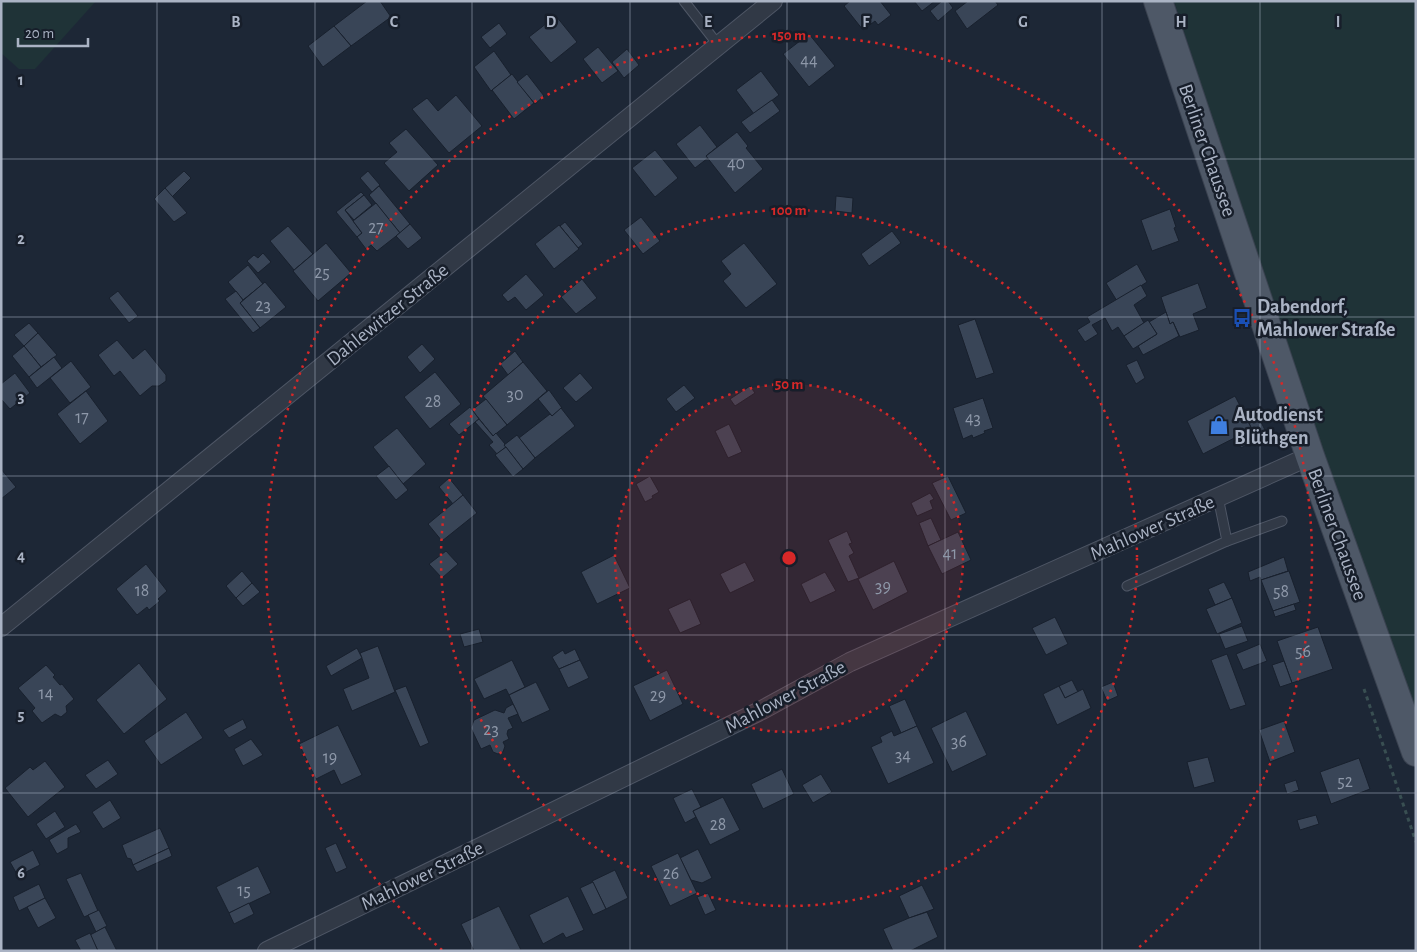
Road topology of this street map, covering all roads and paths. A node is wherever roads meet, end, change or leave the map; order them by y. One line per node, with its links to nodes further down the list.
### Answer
1 (684, 1): 4 (lane)
2 (773, 1): 4 (street, Dahlewitzer Straße)
3 (1158, 1): 5 (main road, Berliner Chaussee)
4 (718, 46): 10 (street, Dahlewitzer Straße)
5 (1310, 456): 6 (street, Mahlower Straße); 11 (main road, Berliner Chaussee)
6 (1218, 497): 8 (lane); 12 (street, Mahlower Straße)
7 (1282, 521): 8 (lane)
8 (1227, 541): 9 (lane)
9 (1127, 586)
10 (1, 628)
11 (1416, 752)
12 (267, 951)

